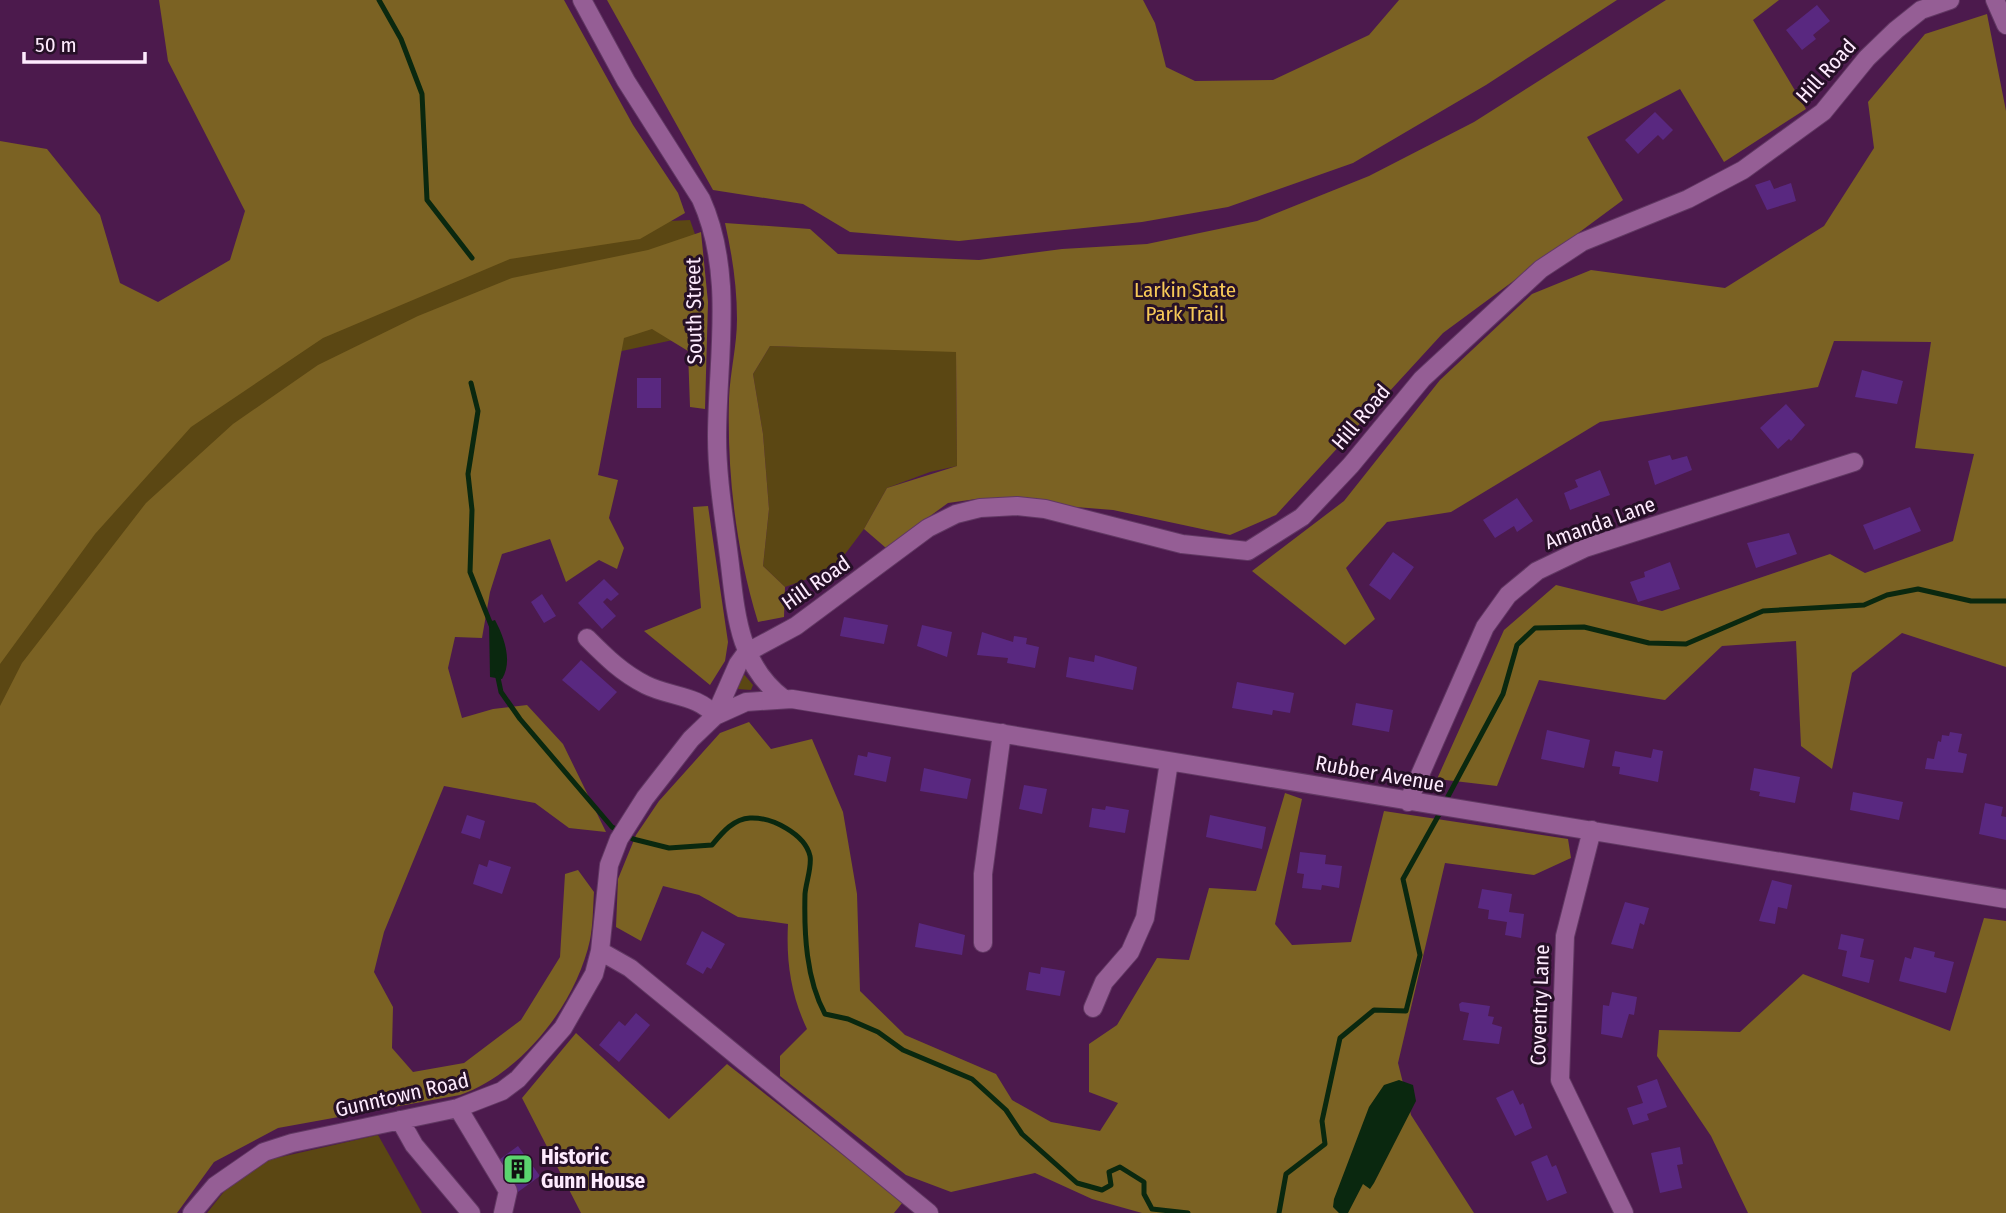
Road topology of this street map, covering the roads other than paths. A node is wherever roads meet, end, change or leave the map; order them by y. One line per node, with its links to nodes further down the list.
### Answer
1 (582, 0): 7 (street, South Street)
2 (1951, 0): 7 (street, Hill Road)
3 (1995, 0): 4 (street)
4 (2006, 26)
5 (1854, 462): 13 (street, Amanda Lane)
6 (587, 638): 10 (street)
7 (746, 653): 8 (street, South Street); 10 (street)
8 (784, 699): 9 (street, Rubber Avenue); 11 (street, Rubber Avenue)
9 (746, 702): 10 (street, Gunntown Road)
10 (715, 716): 17 (street, Gunntown Road)
11 (1002, 733): 12 (street, Rubber Avenue); 16 (street)
12 (1169, 761): 13 (street, Rubber Avenue); 18 (street)
13 (1408, 802): 14 (street, Rubber Avenue)
14 (1592, 830): 15 (street, Rubber Avenue); 25 (street, Coventry Lane)
15 (2006, 899)
16 (983, 943)
17 (600, 951): 19 (street, Gunntown Road); 24 (street)
18 (1093, 1007)
19 (458, 1108): 20 (street, Gunntown Road); 23 (street)
20 (400, 1120): 21 (street, Gunntown Road); 22 (street)
21 (192, 1213)
22 (471, 1213)
23 (503, 1213)
24 (929, 1213)
25 (1624, 1213)

